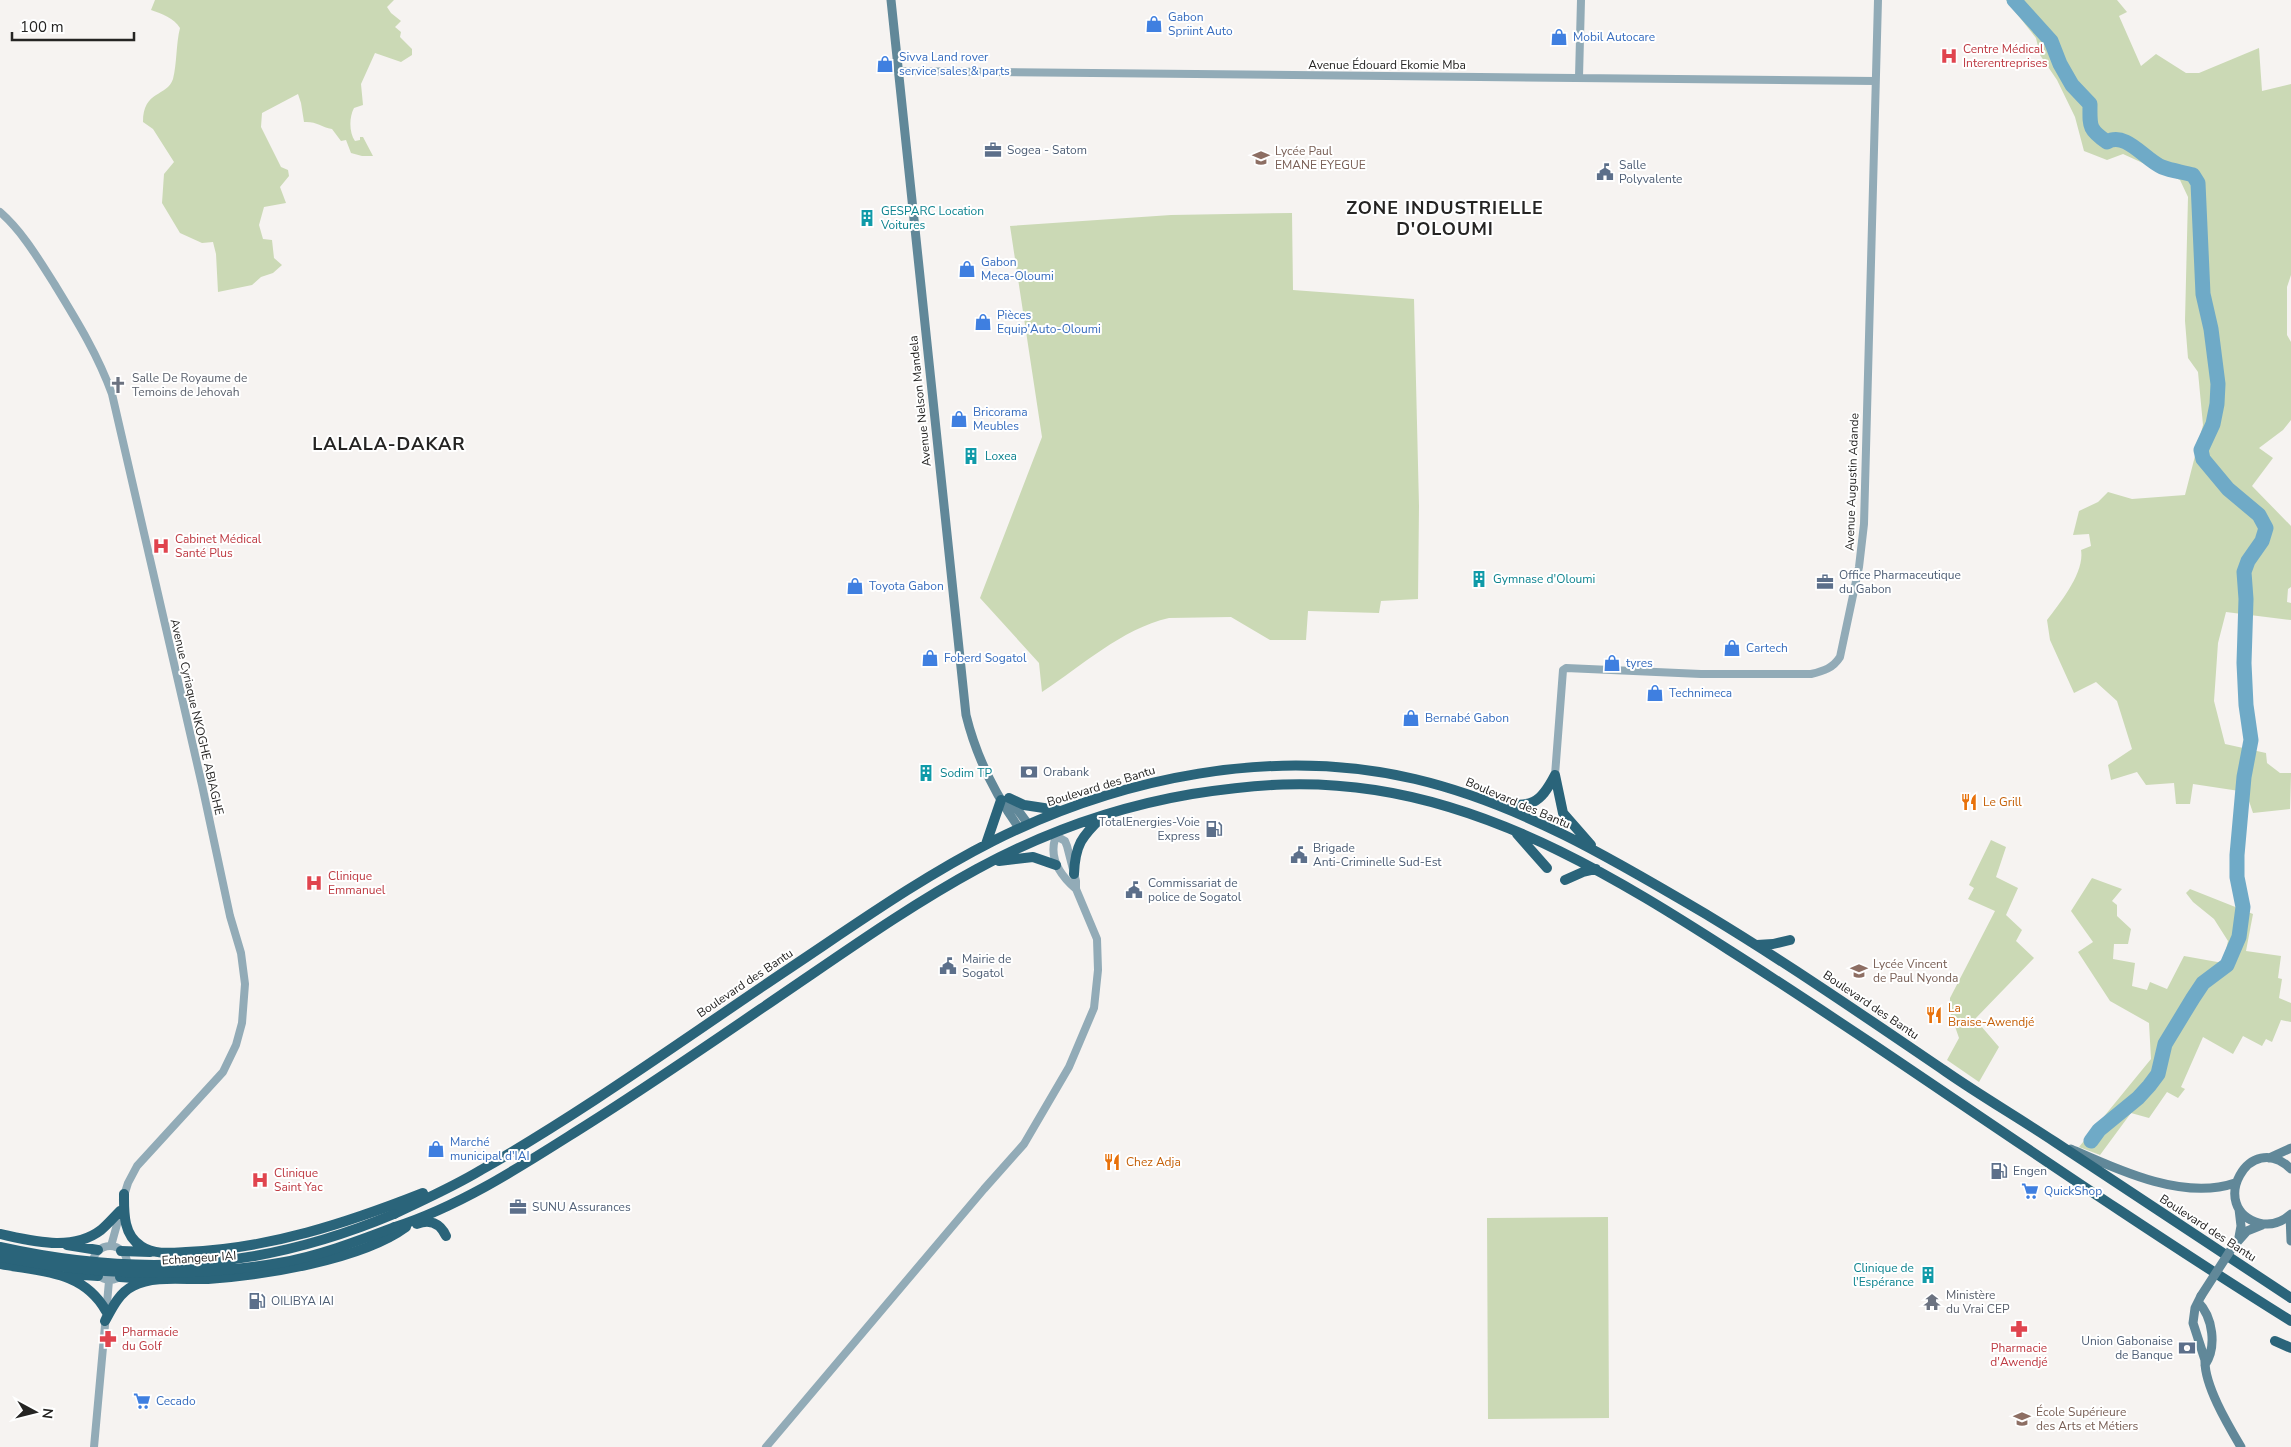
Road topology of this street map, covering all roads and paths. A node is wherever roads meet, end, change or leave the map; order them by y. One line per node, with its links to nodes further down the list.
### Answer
1 (891, 0): 4 (main road, Avenue Nelson Mandela)
2 (1581, 0): 5 (street)
3 (1878, 0): 6 (street, Avenue Augustin Adande)
4 (898, 71): 5 (street, Avenue Édouard Ekomie Mba); 9 (main road, Avenue Nelson Mandela)
5 (1579, 77): 6 (street, Avenue Édouard Ekomie Mba)
6 (1875, 81): 8 (street, Avenue Augustin Adande)
7 (0, 212): 32 (street, Avenue Cyriaque NKOGHE ABIAGHE)
8 (1555, 775): 10 (highway); 16 (highway)
9 (1002, 797): 11 (highway); 13 (main road, Avenue Nelson Mandela); 15 (highway)
10 (1493, 804): 11 (highway, Boulevard des Bantu); 16 (highway, Boulevard des Bantu)
11 (1058, 810): 13 (highway, Boulevard des Bantu)
12 (1104, 815): 14 (highway); 17 (highway); 21 (highway)
13 (1023, 826): 15 (highway, Boulevard des Bantu)
14 (1515, 831): 19 (highway); 20 (highway)
15 (986, 844): 30 (highway, Boulevard des Bantu)
16 (1594, 849): 24 (highway, Boulevard des Bantu)
17 (990, 862): 18 (highway); 37 (highway)
18 (1056, 865): 21 (street); 23 (street)
19 (1547, 868)
20 (1596, 869): 22 (highway); 60 (highway)
21 (1074, 874): 23 (street)
22 (1565, 880)
23 (1076, 888): 65 (street)
24 (1757, 945): 25 (highway, Boulevard des Bantu); 25 (highway)
25 (1785, 964): 26 (highway, Boulevard des Bantu)
26 (2054, 1142): 31 (main road); 57 (highway, Boulevard des Bantu)
27 (2291, 1148): 28 (main road)
28 (2269, 1158): 29 (main road); 31 (main road)
29 (2291, 1168)
30 (482, 1170): 34 (highway, Boulevard des Bantu); 49 (highway)
31 (2235, 1183): 33 (main road)
32 (124, 1194): 36 (street, Avenue Cyriaque NKOGHE ABIAGHE); 49 (highway)
33 (2238, 1207): 38 (main road); 42 (main road)
34 (394, 1214): 46 (highway, Echangeur IAI, bridge)
35 (2290, 1215): 38 (main road); 43 (main road)
36 (119, 1216): 44 (highway); 45 (street, Avenue Cyriaque NKOGHE ABIAGHE)
37 (421, 1220): 39 (highway); 41 (highway)
38 (2264, 1224): 42 (main road)
39 (397, 1230): 50 (highway, Echangeur IAI, bridge); 55 (highway)
40 (0, 1234): 44 (highway)
41 (446, 1236)
42 (2239, 1238): 58 (main road, bridge)
43 (2291, 1241)
44 (56, 1244): 47 (highway)
45 (111, 1246): 47 (street); 48 (street)
46 (0, 1247)
47 (98, 1250): 53 (street)
48 (121, 1251): 49 (highway); 54 (street)
49 (154, 1252)
50 (0, 1257)
51 (0, 1264): 52 (highway)
52 (53, 1273): 53 (highway); 59 (highway)
53 (98, 1276): 56 (street)
54 (120, 1277): 55 (highway); 56 (street)
55 (161, 1280): 59 (highway)
56 (109, 1281): 59 (street)
57 (2291, 1298)
58 (2199, 1299): 63 (main road); 63 (main road)
59 (105, 1316): 64 (street)
60 (2291, 1321)
61 (2276, 1341): 62 (highway)
62 (2291, 1348)
63 (2205, 1366): 66 (main road)
64 (94, 1447)
65 (766, 1447)
66 (2241, 1447)

